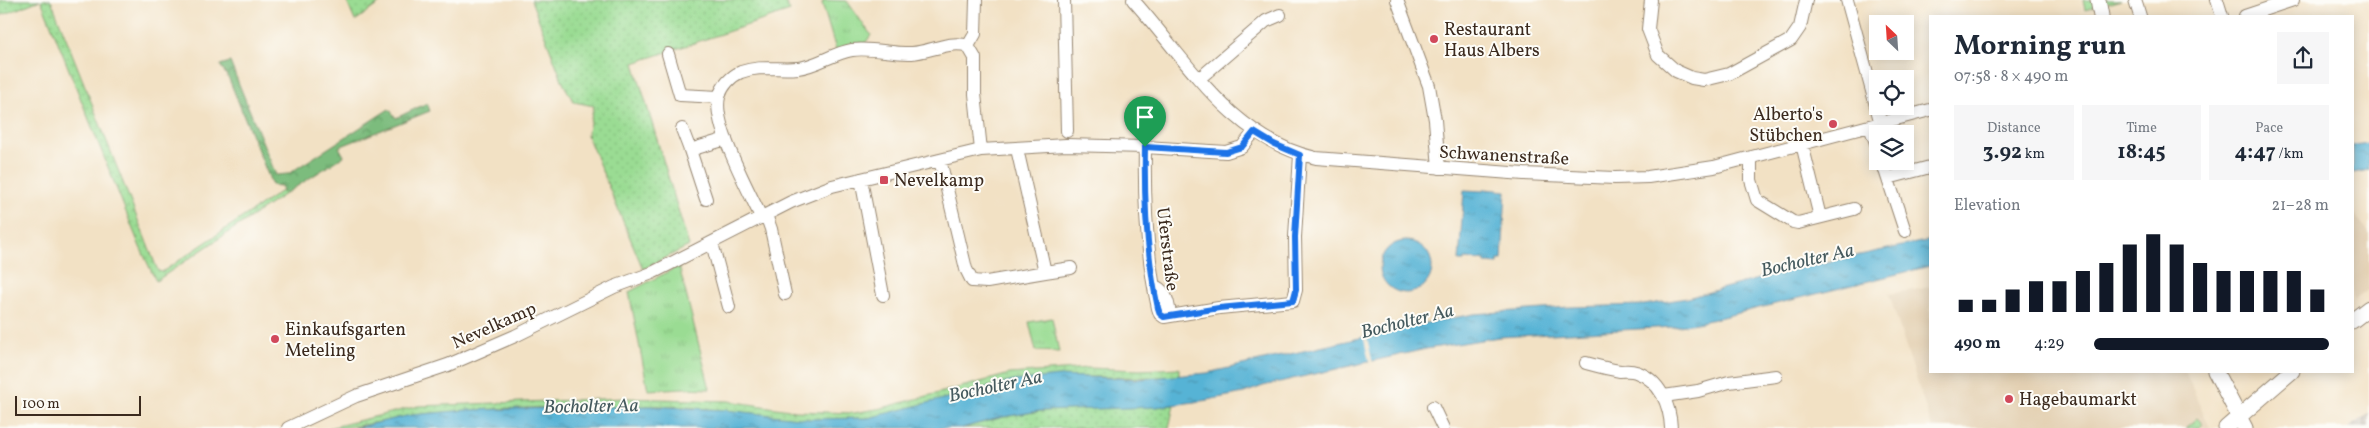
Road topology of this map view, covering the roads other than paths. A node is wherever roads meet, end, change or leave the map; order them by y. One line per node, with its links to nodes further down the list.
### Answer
1 (976, 0): 18 (street)
2 (1064, 0): 26 (street)
3 (1133, 0): 20 (street, Schwanenstraße)
4 (1397, 0): 38 (street)
5 (1651, 0): 6 (street)
6 (1806, 0)
7 (1848, 0): 23 (street)
8 (2098, 0): 14 (main road)
9 (2135, 0): 15 (street)
10 (2217, 0): 16 (street)
11 (2293, 0): 12 (street)
12 (2264, 5): 17 (street)
13 (1280, 15): 20 (street)
14 (2101, 15)
15 (2140, 15)
16 (2222, 15)
17 (2247, 15)
18 (968, 46): 21 (street); 33 (street)
19 (668, 54): 21 (street)
20 (1200, 78): 27 (street, Schwanenstraße)
21 (719, 98): 28 (street)
22 (1929, 110): 23 (street, Schwanenstraße)
23 (1875, 125)
24 (1869, 127): 29 (street, Schwanenstraße)
25 (682, 129): 32 (street)
26 (1067, 131)
27 (1254, 132): 30 (street, Nevelkamp); 34 (street, Schwanenstraße)
28 (726, 139): 32 (street); 44 (street)
29 (1802, 144): 35 (street, Schwanenstraße); 45 (street)
30 (1145, 147): 31 (street, Nevelkamp); 34 (street, Uferstraße)
31 (1017, 149): 33 (street, Nevelkamp); 49 (street)
32 (690, 150): 42 (street)
33 (980, 150): 36 (street, Nevelkamp)
34 (1300, 155): 38 (street, Schwanenstraße)
35 (1751, 157): 38 (street, Schwanenstraße); 45 (street)
36 (940, 160): 41 (street, Nevelkamp); 49 (street)
37 (1929, 167): 40 (street)
38 (1439, 168)
39 (1885, 170): 40 (street)
40 (1888, 178): 46 (street)
41 (861, 179): 44 (street, Nevelkamp); 51 (street)
42 (706, 199)
43 (1854, 209): 45 (street)
44 (763, 216): 47 (street, Nevelkamp); 50 (street)
45 (1820, 217)
46 (1905, 231)
47 (712, 243): 52 (street); 62 (street, Nevelkamp)
48 (1071, 268): 49 (street)
49 (1045, 272)
50 (785, 294)
51 (883, 295)
52 (729, 307)
53 (2369, 308): 54 (main road)
54 (2354, 319)
55 (1586, 363): 59 (street)
56 (2216, 373): 61 (main road)
57 (2290, 373): 61 (main road)
58 (1776, 376): 59 (street)
59 (1664, 396): 64 (street)
60 (1433, 407): 63 (street)
61 (2242, 422): 65 (main road)
62 (288, 428)
63 (1443, 428)
64 (1671, 428)
65 (2226, 428)

